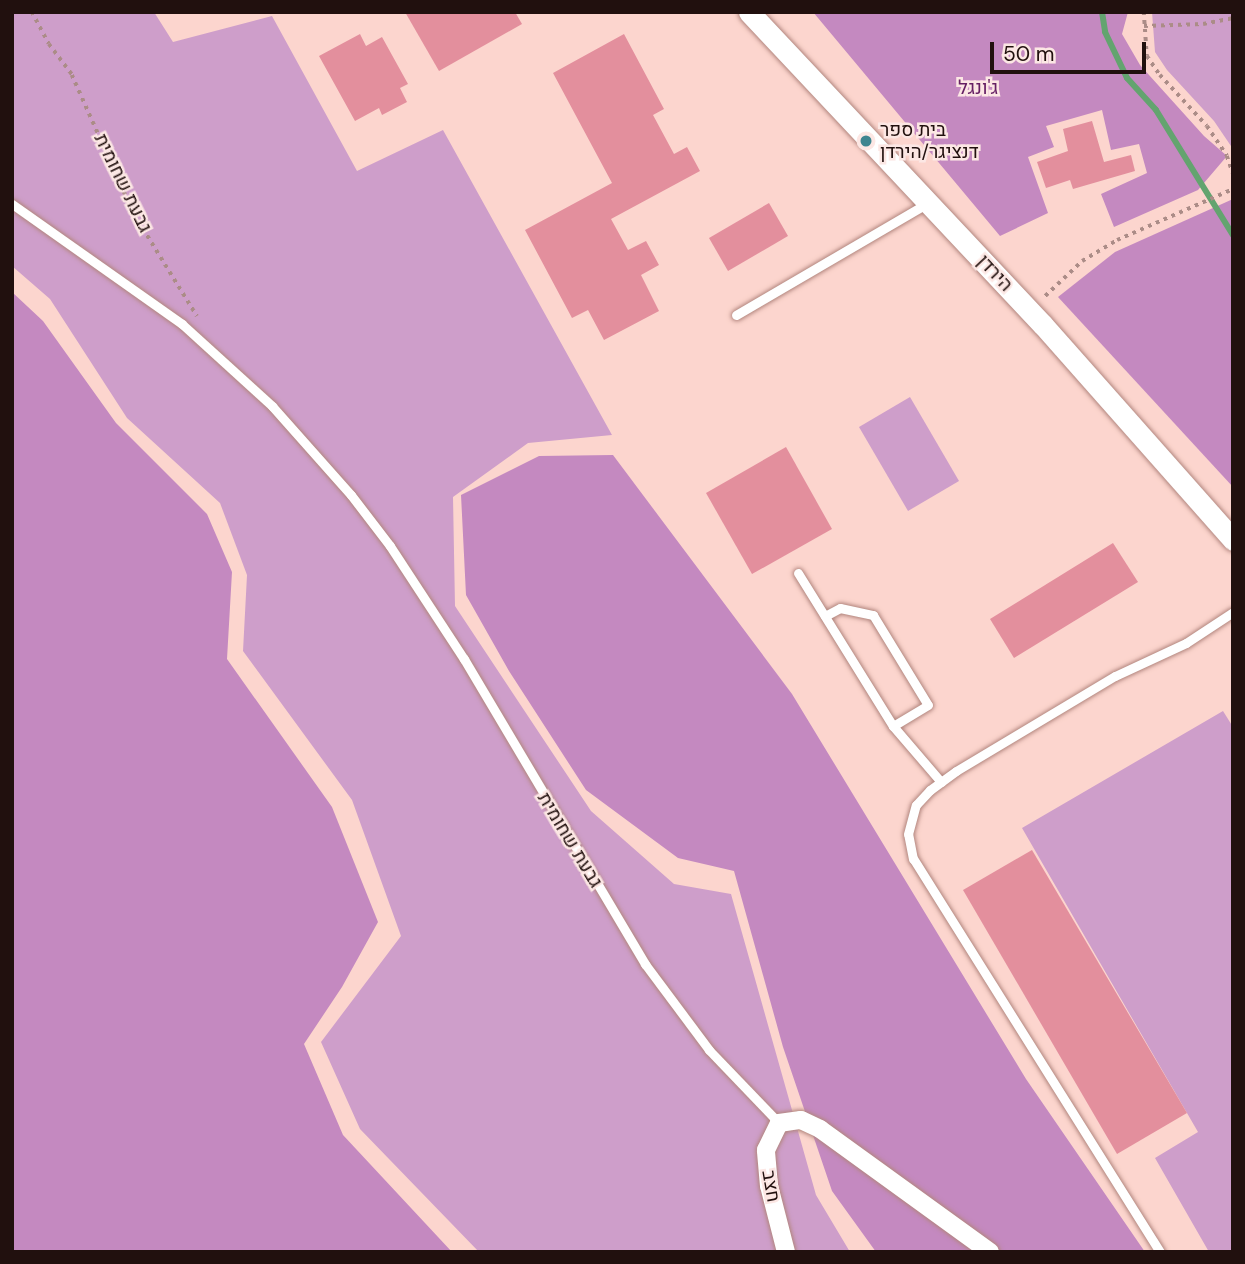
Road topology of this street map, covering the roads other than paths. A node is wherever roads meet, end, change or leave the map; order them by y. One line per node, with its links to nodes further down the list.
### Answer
1 (749, 12): 2 (street, הירדן)
2 (929, 202): 4 (lane); 5 (street, הירדן)
3 (12, 205): 11 (lane, גבעת שחומית)
4 (736, 315)
5 (1233, 540)
6 (798, 573): 8 (lane)
7 (1233, 612): 10 (lane)
8 (825, 616): 9 (lane); 9 (lane)
9 (893, 726): 10 (lane)
10 (941, 782): 14 (lane)
11 (779, 1123): 12 (street, חצב); 13 (street)
12 (786, 1252)
13 (990, 1252)
14 (1160, 1252)

